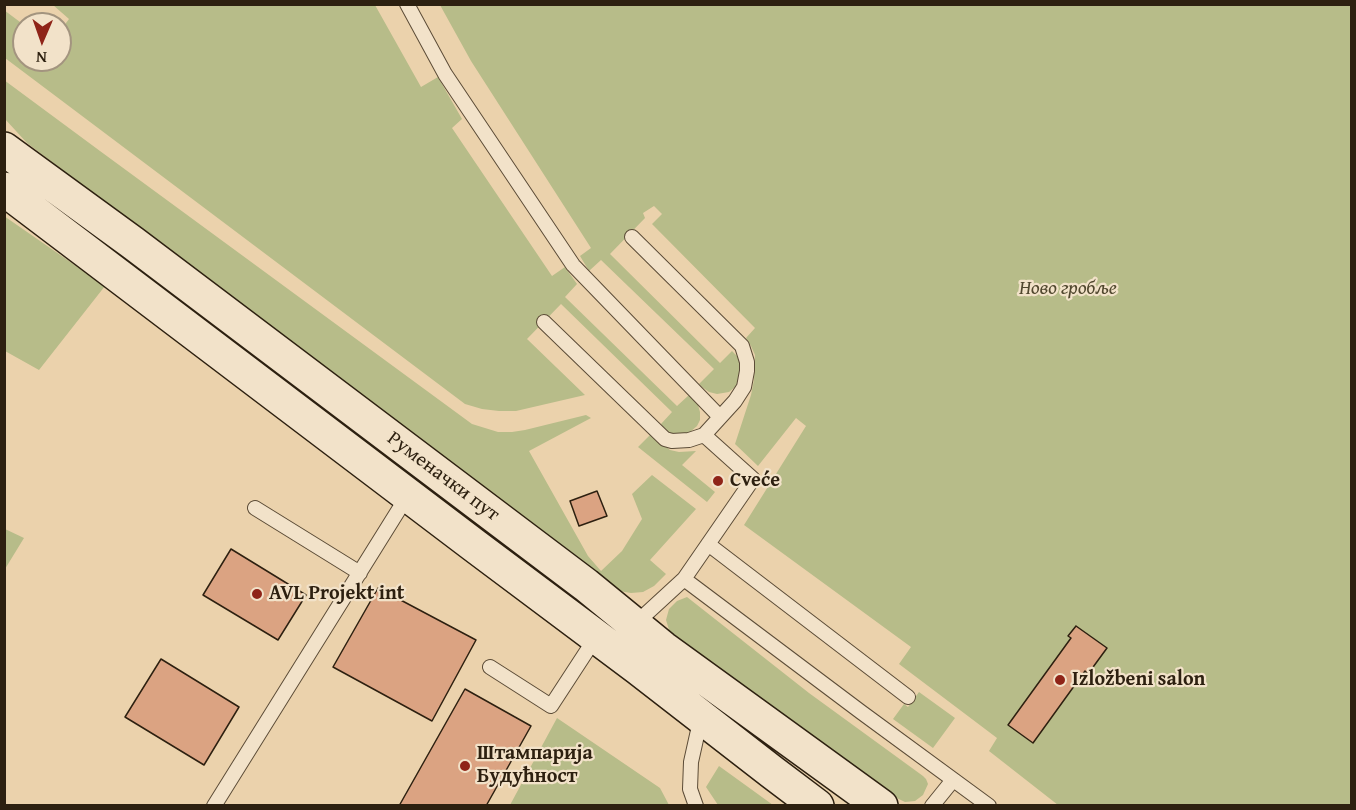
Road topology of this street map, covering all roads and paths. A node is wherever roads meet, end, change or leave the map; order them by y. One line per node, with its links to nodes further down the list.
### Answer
1 (407, 4): 6 (lane)
2 (4, 149): 13 (main road, Руменачки пут)
3 (4, 189): 8 (main road, Руменачки пут)
4 (632, 237): 6 (lane)
5 (544, 322): 7 (lane)
6 (720, 417): 7 (lane)
7 (704, 435): 10 (lane)
8 (408, 495): 11 (lane); 13 (main road, Руменачки пут)
9 (255, 508): 11 (lane)
10 (708, 544): 12 (lane); 15 (lane)
11 (360, 573): 18 (lane)
12 (684, 579): 13 (lane); 17 (lane)
13 (618, 637): 14 (lane); 16 (main road, Руменачки пут); 21 (main road, Руменачки пут)
14 (490, 667)
15 (908, 697)
16 (701, 717): 19 (lane); 20 (main road, Руменачки пут)
17 (953, 780): 22 (lane); 23 (lane)
18 (214, 806)
19 (696, 806)
20 (817, 806)
21 (881, 806)
22 (932, 806)
23 (989, 806)

